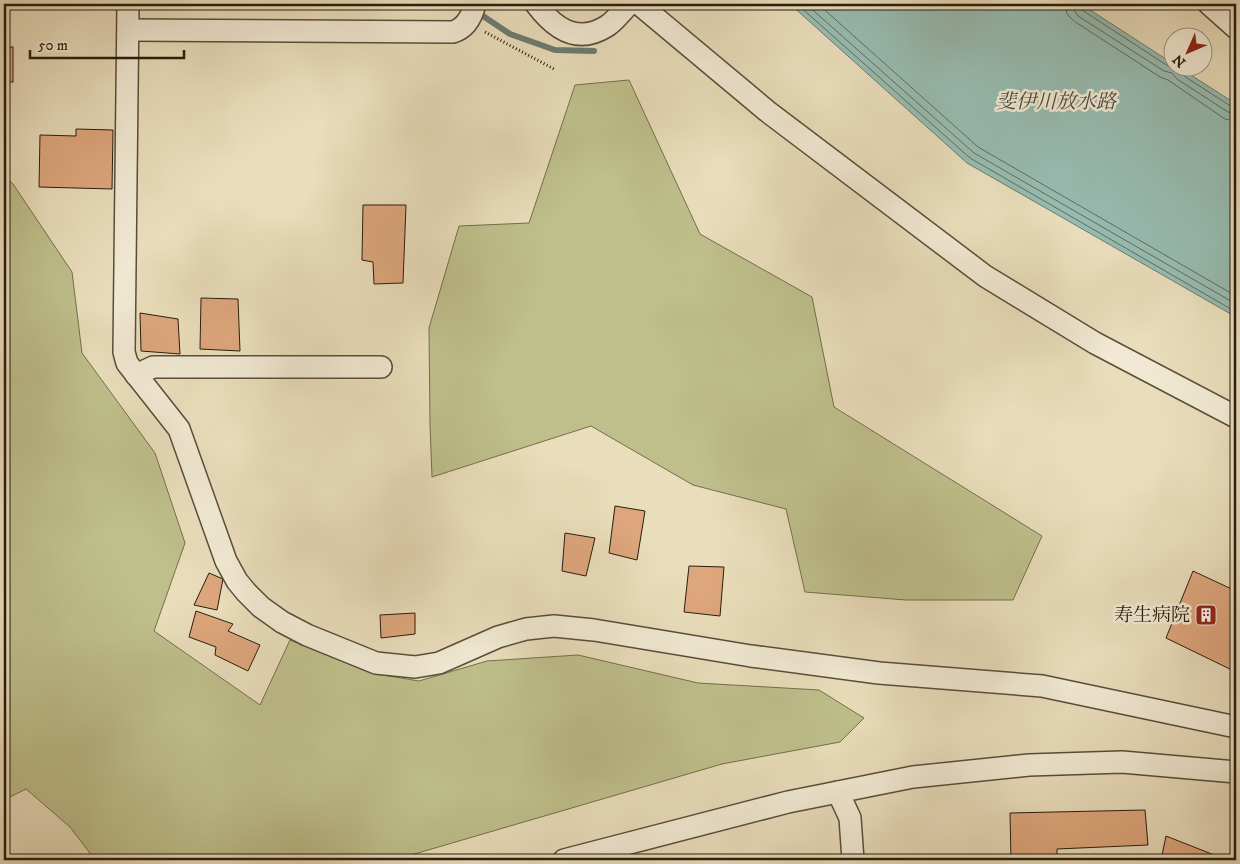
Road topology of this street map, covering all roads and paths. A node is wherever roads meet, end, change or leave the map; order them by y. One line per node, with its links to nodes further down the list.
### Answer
1 (128, 4): 8 (street)
2 (536, 4): 3 (street)
3 (629, 4)
4 (639, 4): 12 (street)
5 (1209, 4): 7 (street)
6 (472, 12): 8 (street); 9 (path)
7 (1236, 28)
8 (128, 30): 11 (street)
9 (554, 69)
10 (381, 367): 11 (street)
11 (136, 375): 13 (street)
12 (1236, 417)
13 (1236, 727)
14 (1236, 772): 15 (street)
15 (838, 792): 16 (street); 17 (street)
16 (564, 860)
17 (853, 860)

